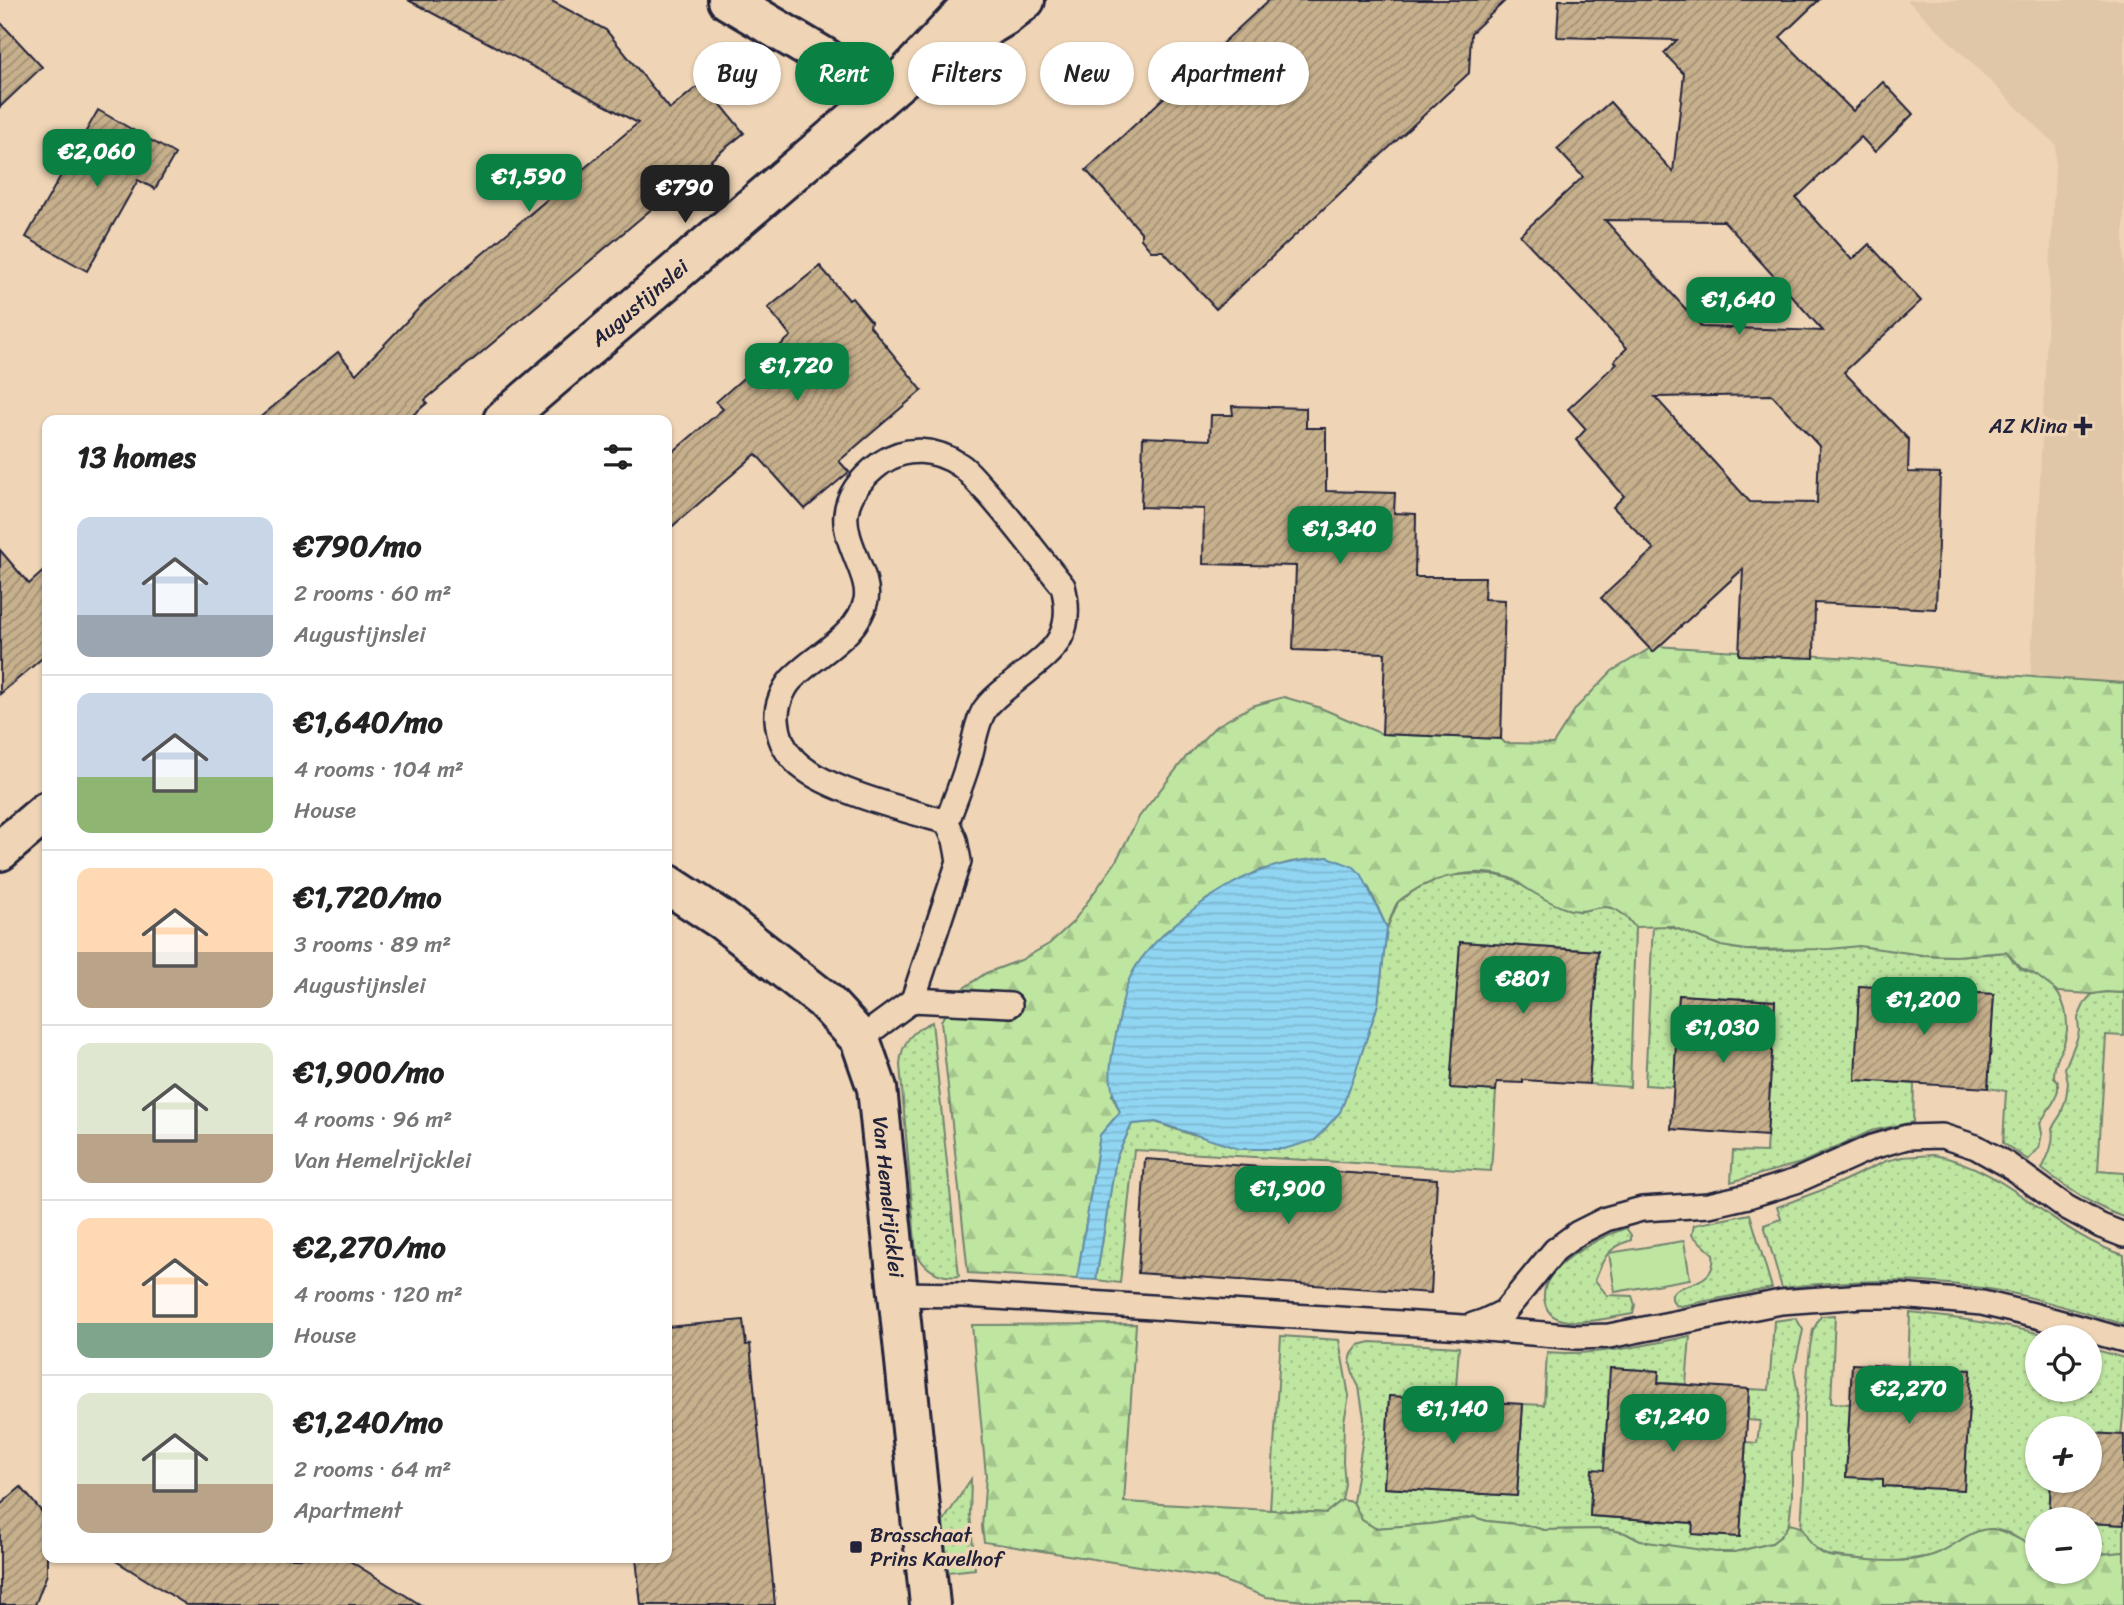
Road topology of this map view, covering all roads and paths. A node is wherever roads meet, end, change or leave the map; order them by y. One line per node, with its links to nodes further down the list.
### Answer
1 (728, 0): 4 (street)
2 (976, 0): 5 (street, Augustijnslei)
3 (1025, 0): 5 (street, Augustijnslei)
4 (798, 42)
5 (905, 76): 6 (street, Augustijnslei)
6 (894, 85)
7 (871, 105): 8 (street, Augustijnslei)
8 (509, 415)
9 (42, 815): 11 (street)
10 (947, 822): 10 (lane); 13 (lane)
11 (0, 852)
12 (672, 887): 15 (street, Van Hemelrijcklei)
13 (913, 1000): 14 (lane); 15 (lane)
14 (1010, 1005)
15 (860, 1039): 17 (street, Van Hemelrijcklei)
16 (2124, 1235): 18 (lane)
17 (898, 1294): 18 (lane); 20 (street, Van Hemelrijcklei)
18 (1463, 1327): 19 (lane)
19 (2124, 1340)
20 (930, 1605)

